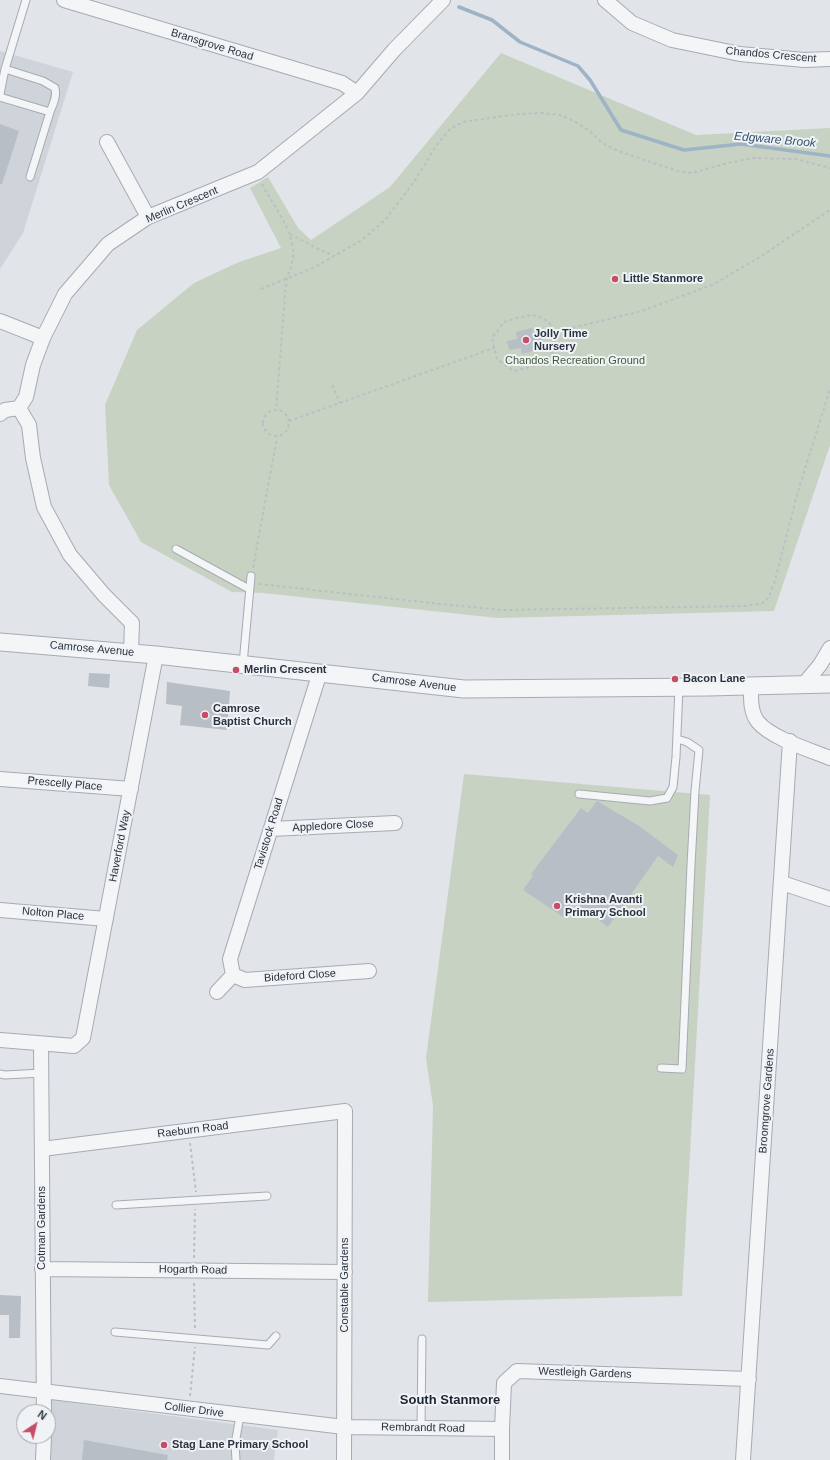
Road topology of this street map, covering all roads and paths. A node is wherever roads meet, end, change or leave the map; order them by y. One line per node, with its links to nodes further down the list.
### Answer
1 (26, 0): 6 (lane)
2 (64, 0): 7 (street, Bransgrove Road)
3 (443, 0): 7 (street, Merlin Crescent)
4 (605, 0): 5 (street, Chandos Crescent)
5 (830, 59)
6 (5, 69): 8 (lane); 9 (lane)
7 (358, 93): 12 (street, Merlin Crescent)
8 (0, 95): 9 (lane)
9 (50, 112): 13 (lane)
10 (107, 142): 15 (street)
11 (830, 168): 17 (path)
12 (258, 172): 15 (street, Merlin Crescent); 16 (path)
13 (30, 177)
14 (830, 210): 21 (path)
15 (148, 217): 22 (street, Merlin Crescent)
16 (290, 234): 17 (path); 18 (path)
17 (335, 256): 18 (path)
18 (287, 278): 19 (path); 28 (path)
19 (261, 289)
20 (0, 321): 22 (street)
21 (555, 332): 23 (path); 23 (path)
22 (43, 338): 27 (street, Merlin Crescent)
23 (494, 348): 26 (path)
24 (332, 385): 26 (path)
25 (830, 389): 33 (path)
26 (340, 403): 30 (path)
27 (19, 408): 29 (street); 36 (street)
28 (276, 410): 30 (path); 31 (path)
29 (0, 414)
30 (289, 422): 31 (path)
31 (277, 437): 33 (path)
32 (176, 549): 33 (lane)
33 (250, 583): 38 (lane)
34 (0, 642): 36 (street, Camrose Avenue)
35 (830, 648): 40 (street)
36 (131, 652): 37 (street, Camrose Avenue)
37 (156, 655): 38 (street, Camrose Avenue); 48 (street, Haverford Way)
38 (243, 664): 39 (street, Camrose Avenue)
39 (320, 672): 43 (street, Camrose Avenue); 51 (street, Tavistock Road)
40 (804, 684): 41 (street, Camrose Avenue); 42 (street, Camrose Avenue)
41 (830, 684)
42 (751, 686): 43 (street, Camrose Avenue); 45 (street)
43 (679, 687): 44 (lane)
44 (677, 739): 49 (lane); 61 (lane)
45 (790, 742): 46 (street); 52 (street, Broomgrove Gardens)
46 (830, 758)
47 (0, 778): 48 (street, Prescelly Place)
48 (131, 789): 55 (street, Haverford Way)
49 (579, 794)
50 (396, 823): 51 (street, Appledore Close)
51 (271, 829): 57 (street, Tavistock Road)
52 (782, 883): 53 (street); 73 (street, Broomgrove Gardens)
53 (830, 899)
54 (0, 910): 55 (street, Nolton Place)
55 (106, 919): 60 (street, Haverford Way)
56 (369, 971): 57 (street, Bideford Close)
57 (233, 975): 58 (street)
58 (217, 992)
59 (0, 1040): 60 (street)
60 (42, 1044): 62 (street, Cotman Gardens)
61 (661, 1068)
62 (42, 1073): 63 (lane); 65 (street, Cotman Gardens)
63 (0, 1074)
64 (345, 1111): 65 (street, Raeburn Road); 69 (street, Constable Gardens)
65 (42, 1149): 68 (street, Cotman Gardens)
66 (267, 1196): 67 (lane)
67 (116, 1206)
68 (42, 1269): 69 (street, Hogarth Road); 75 (street, Cotman Gardens)
69 (345, 1272): 78 (street, Constable Gardens)
70 (115, 1332): 71 (lane)
71 (276, 1336)
72 (422, 1339): 79 (lane)
73 (749, 1379): 80 (street, Westleigh Gardens); 86 (street, Broomgrove Gardens)
74 (0, 1386): 75 (street, Collier Drive)
75 (44, 1390): 76 (street, Cotman Gardens); 77 (street, Collier Drive)
76 (44, 1404)
77 (240, 1416): 78 (street, Collier Drive); 83 (lane)
78 (344, 1427): 79 (street, Rembrandt Road); 84 (street, Constable Gardens)
79 (421, 1428): 80 (street, Rembrandt Road)
80 (502, 1429): 85 (street, Westleigh Gardens)
81 (44, 1444): 82 (street)
82 (43, 1460)
83 (236, 1460)
84 (344, 1460)
85 (502, 1460)
86 (743, 1460)

